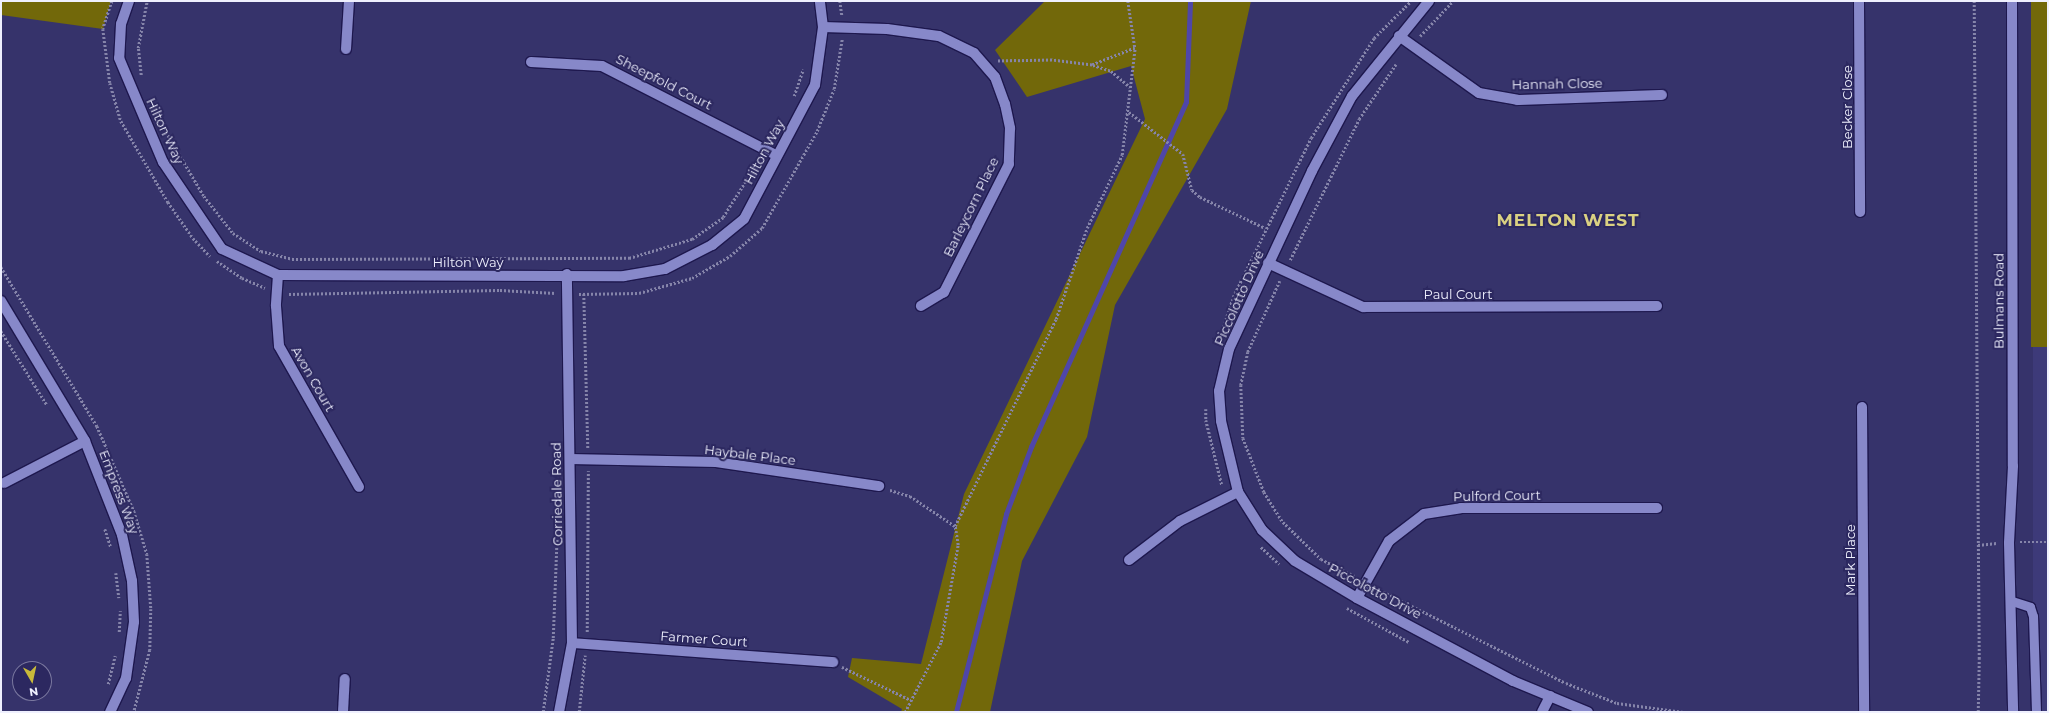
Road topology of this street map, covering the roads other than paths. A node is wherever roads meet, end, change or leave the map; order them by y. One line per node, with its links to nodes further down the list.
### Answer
1 (129, 1): 16 (street, Hilton Way)
2 (350, 1): 9 (street)
3 (820, 1): 7 (street, Hilton Way)
4 (1429, 1): 8 (street, Piccolotto Drive)
5 (1859, 1): 13 (street, Becker Close)
6 (2012, 1): 30 (street, Bulmans Road)
7 (823, 27): 12 (street, Hilton Way); 18 (street, Barleycorn Place)
8 (1399, 36): 11 (street, Hannah Close); 14 (street, Piccolotto Drive)
9 (346, 49)
10 (531, 62): 12 (street, Sheepfold Court)
11 (1662, 95)
12 (776, 155): 15 (street, Hilton Way)
13 (1860, 212)
14 (1268, 263): 19 (street, Paul Court); 26 (street, Piccolotto Drive)
15 (567, 274): 16 (street, Hilton Way); 22 (street, Corriedale Road)
16 (278, 275): 25 (street, Avon Court)
17 (1, 300): 21 (street, Empress Way)
18 (921, 306)
19 (1657, 306)
20 (1862, 407): 40 (street, Mark Place)
21 (85, 441): 23 (street); 35 (street, Empress Way)
22 (570, 459): 24 (street, Haybale Place); 31 (street, Corriedale Road)
23 (4, 483)
24 (878, 486)
25 (359, 487)
26 (1238, 492): 28 (street); 29 (street, Piccolotto Drive)
27 (1657, 508): 29 (street, Pulford Court)
28 (1129, 560)
29 (1356, 598): 34 (street, Piccolotto Drive)
30 (2012, 601): 41 (street, Bulmans Road); 42 (lane)
31 (572, 642): 32 (street, Farmer Court); 37 (street, Corriedale Road)
32 (833, 662)
33 (345, 679): 36 (street)
34 (1550, 696): 38 (street); 39 (street, Piccolotto Drive)
35 (110, 712)
36 (343, 712)
37 (559, 712)
38 (1542, 712)
39 (1588, 712)
40 (1864, 712)
41 (2013, 712)
42 (2036, 712)

